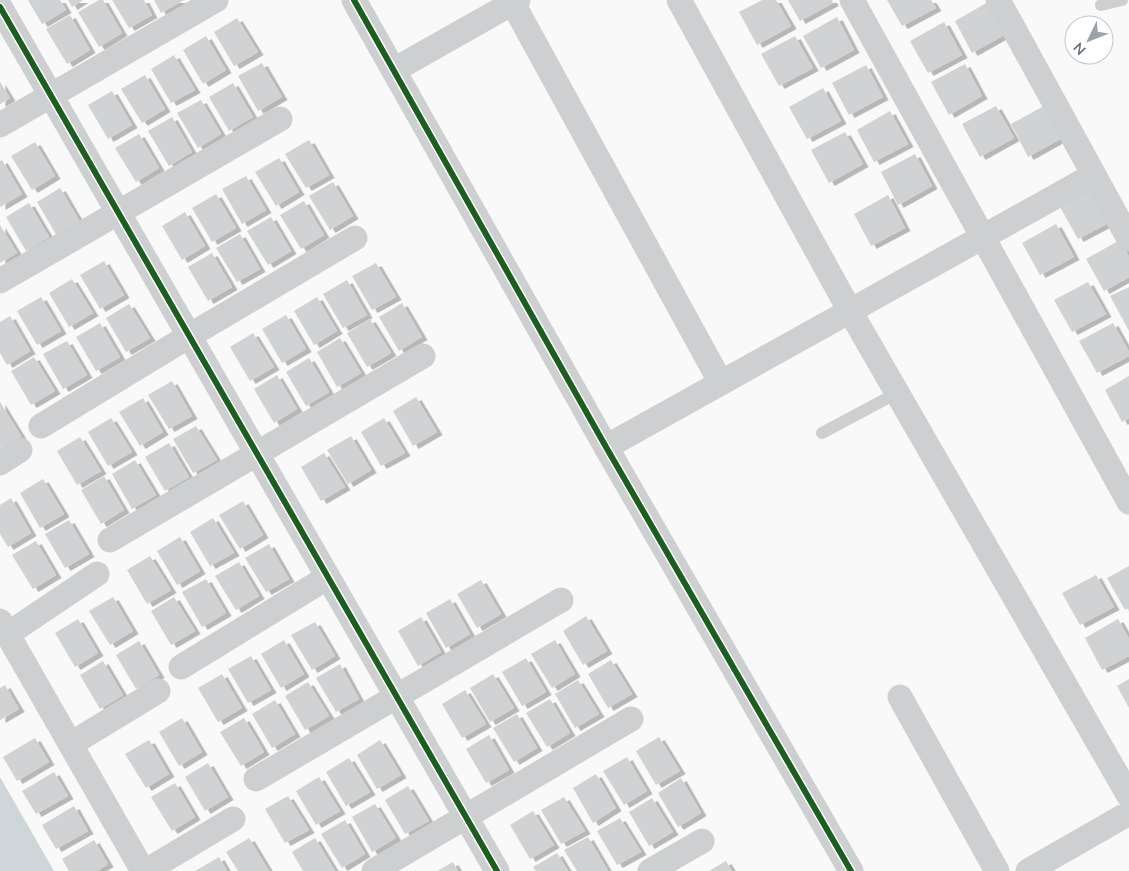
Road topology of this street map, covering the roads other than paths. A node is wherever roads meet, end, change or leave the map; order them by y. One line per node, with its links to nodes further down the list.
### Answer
1 (216, 0): 11 (street)
2 (354, 0): 10 (street)
3 (679, 0): 20 (street)
4 (852, 0): 16 (street)
5 (998, 0): 14 (street)
6 (1122, 0): 8 (lane)
7 (514, 1): 10 (street); 23 (street)
8 (1101, 5)
9 (0, 7): 11 (street)
10 (394, 70): 27 (street)
11 (51, 95): 13 (street); 15 (street)
12 (280, 119): 15 (street)
13 (0, 125)
14 (1094, 174): 16 (street); 18 (street)
15 (118, 213): 19 (street); 21 (street)
16 (983, 236): 20 (street); 29 (street)
17 (355, 238): 21 (street)
18 (1129, 239)
19 (0, 281)
20 (850, 311): 23 (street); 24 (street)
21 (189, 336): 25 (street); 28 (street)
22 (423, 356): 28 (street)
23 (721, 383): 27 (street)
24 (897, 393): 26 (lane); 42 (street)
25 (40, 426)
26 (822, 433)
27 (606, 447): 51 (street)
28 (257, 454): 30 (street); 32 (street)
29 (1129, 502)
30 (110, 540)
31 (97, 574): 34 (street)
32 (328, 577): 35 (street); 37 (street)
33 (561, 600): 37 (street)
34 (4, 627): 40 (street)
35 (181, 667)
36 (158, 691): 40 (street)
37 (396, 696): 41 (street); 44 (street)
38 (900, 697): 52 (street)
39 (631, 719): 44 (street)
40 (71, 744): 47 (street)
41 (256, 779)
42 (1129, 796)
43 (1129, 813): 53 (street)
44 (465, 816): 48 (street); 49 (street)
45 (233, 819): 47 (street)
46 (702, 841): 50 (street)
47 (144, 871)
48 (374, 871)
49 (497, 871)
50 (650, 871)
51 (851, 871)
52 (997, 871)
53 (1028, 871)

